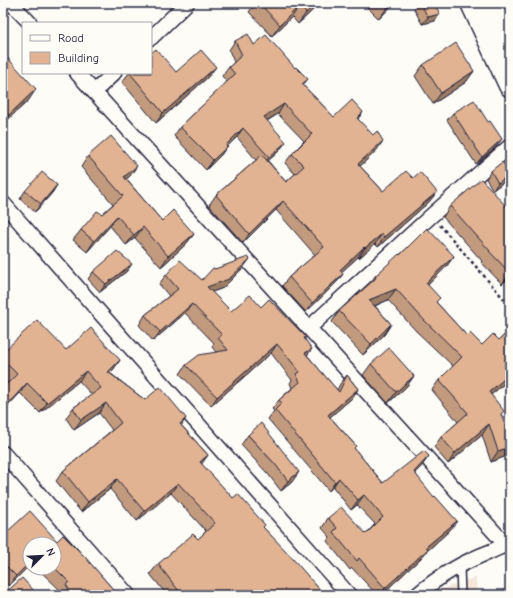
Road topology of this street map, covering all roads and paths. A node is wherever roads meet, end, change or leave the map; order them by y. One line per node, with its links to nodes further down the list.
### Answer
1 (11, 3): 5 (street)
2 (187, 3): 6 (street)
3 (472, 3): 10 (highway)
4 (491, 3): 7 (highway)
5 (29, 22)
6 (152, 37)
7 (510, 42)
8 (78, 74): 11 (street)
9 (113, 74): 11 (street)
10 (510, 85)
11 (94, 92): 16 (street)
12 (510, 146): 14 (street)
13 (3, 203): 21 (street)
14 (431, 216): 15 (path); 16 (street)
15 (510, 306)
16 (309, 328): 18 (street)
17 (3, 453): 20 (street)
18 (508, 545): 19 (street)
19 (460, 566): 22 (street); 23 (lane)
20 (128, 595)
21 (349, 595)
22 (417, 595)
23 (461, 595)

